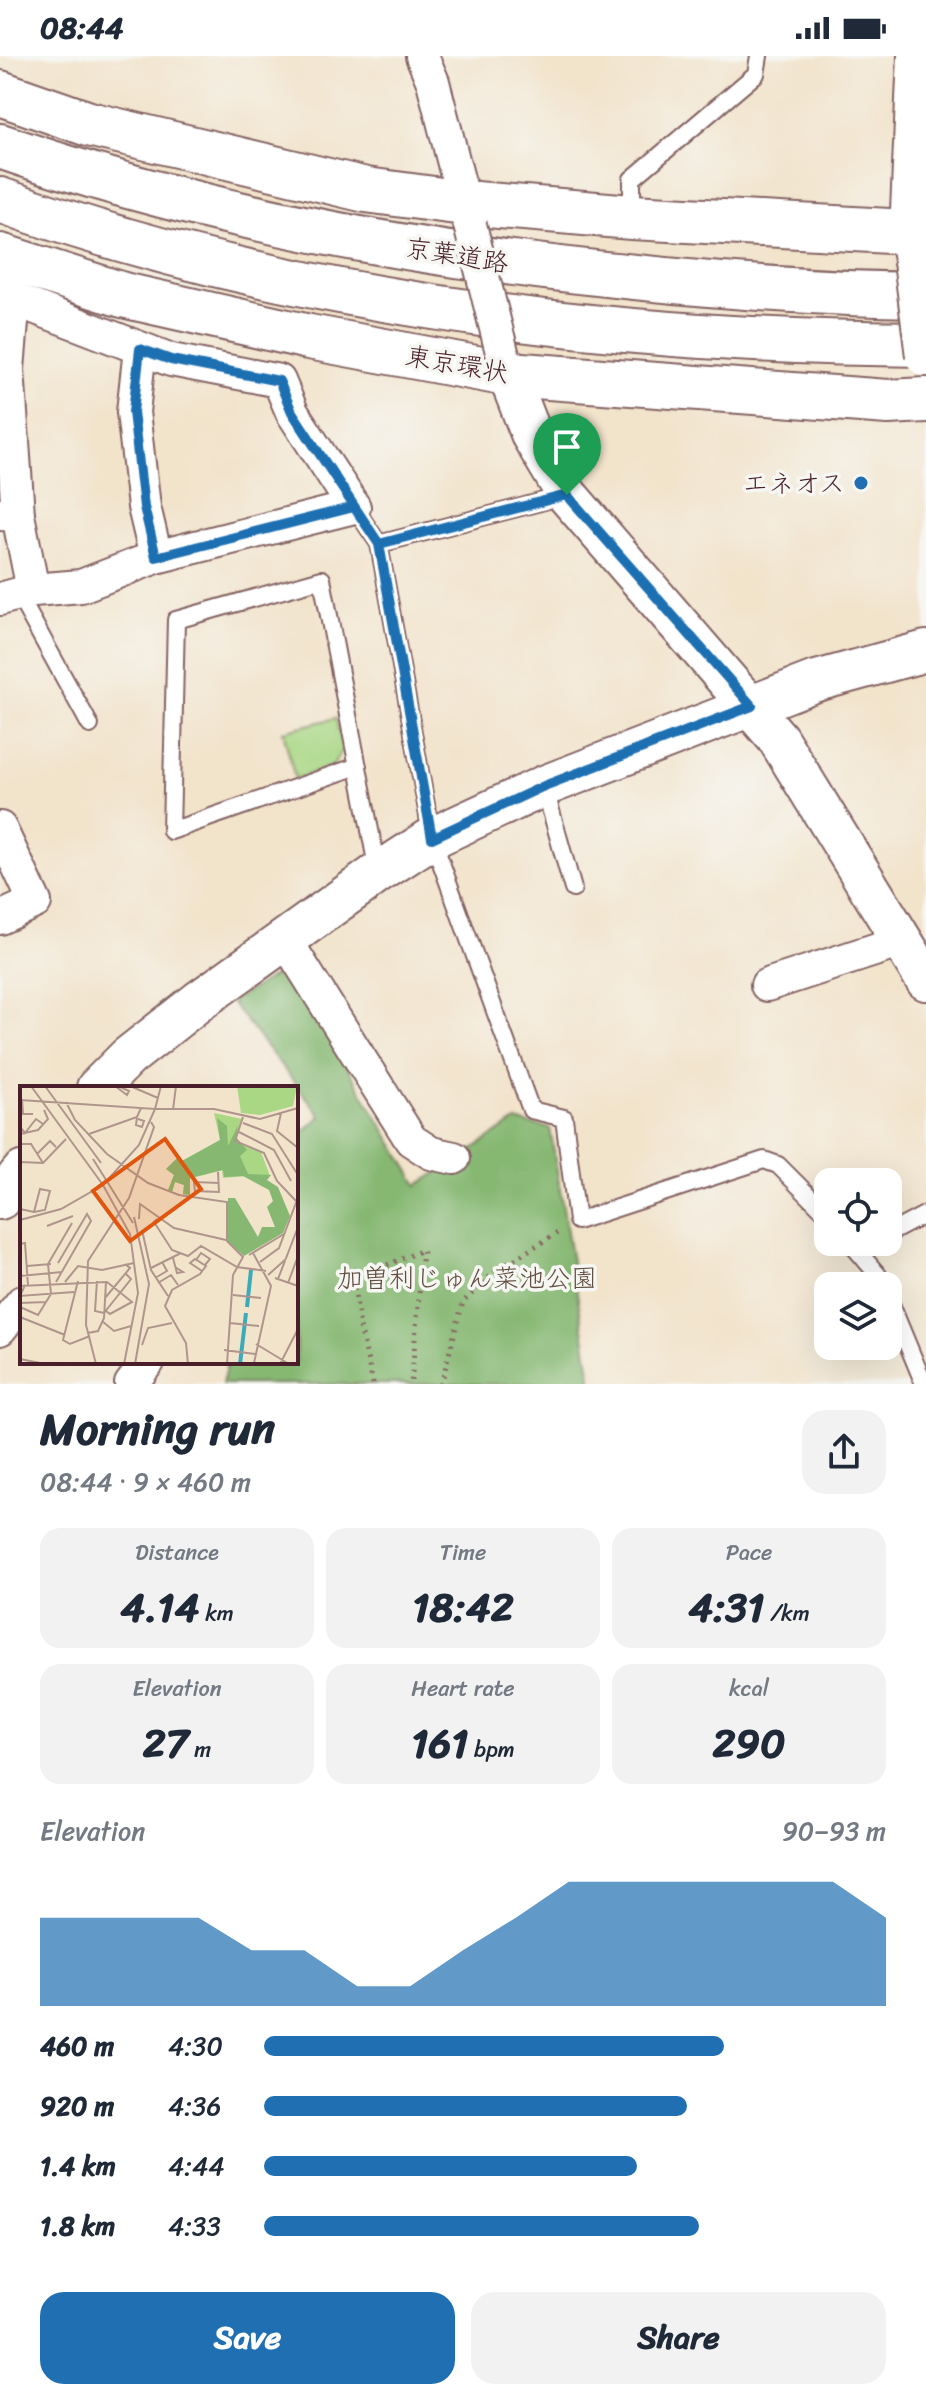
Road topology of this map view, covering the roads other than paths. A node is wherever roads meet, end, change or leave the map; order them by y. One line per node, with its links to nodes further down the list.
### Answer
1 (422, 56): 7 (street)
2 (759, 56): 8 (lane)
3 (918, 56): 10 (street)
4 (0, 93): 7 (highway)
5 (0, 146): 10 (highway, 京葉道路)
6 (0, 200): 12 (highway, 京葉道路)
7 (467, 214): 8 (highway); 15 (street, bridge)
8 (632, 217): 10 (highway)
9 (0, 256): 15 (highway, 東京環状)
10 (919, 256): 14 (street, bridge)
11 (7, 296): 13 (street); 19 (street)
12 (926, 344)
13 (140, 349): 18 (street); 21 (street)
14 (926, 356)
15 (506, 365): 16 (highway, 東京環状); 17 (street)
16 (926, 400)
17 (567, 495): 20 (lane); 24 (street)
18 (354, 507): 20 (lane); 21 (street)
19 (9, 514): 22 (street)
20 (379, 544): 29 (lane)
21 (156, 557): 22 (street)
22 (17, 595): 25 (lane)
23 (926, 651): 24 (street)
24 (752, 706): 27 (street); 34 (street)
25 (90, 725)
26 (358, 766): 26 (lane); 30 (lane)
27 (544, 786): 29 (street); 31 (lane)
28 (0, 828): 32 (street)
29 (432, 838): 30 (street); 41 (lane)
30 (378, 873): 33 (street)
31 (573, 889)
32 (0, 918)
33 (285, 939): 37 (street); 38 (street)
34 (902, 941): 35 (street); 36 (street)
35 (926, 980)
36 (767, 985)
37 (99, 1086)
38 (454, 1158)
39 (20, 1174): 40 (street)
40 (0, 1199)
41 (814, 1201)
42 (926, 1214): 43 (lane)
43 (902, 1227)
44 (862, 1256): 45 (lane)
45 (876, 1272)
46 (20, 1304): 47 (street)
47 (0, 1329)
48 (902, 1331): 51 (lane)
49 (146, 1364): 50 (street)
50 (131, 1384)
51 (924, 1384)

